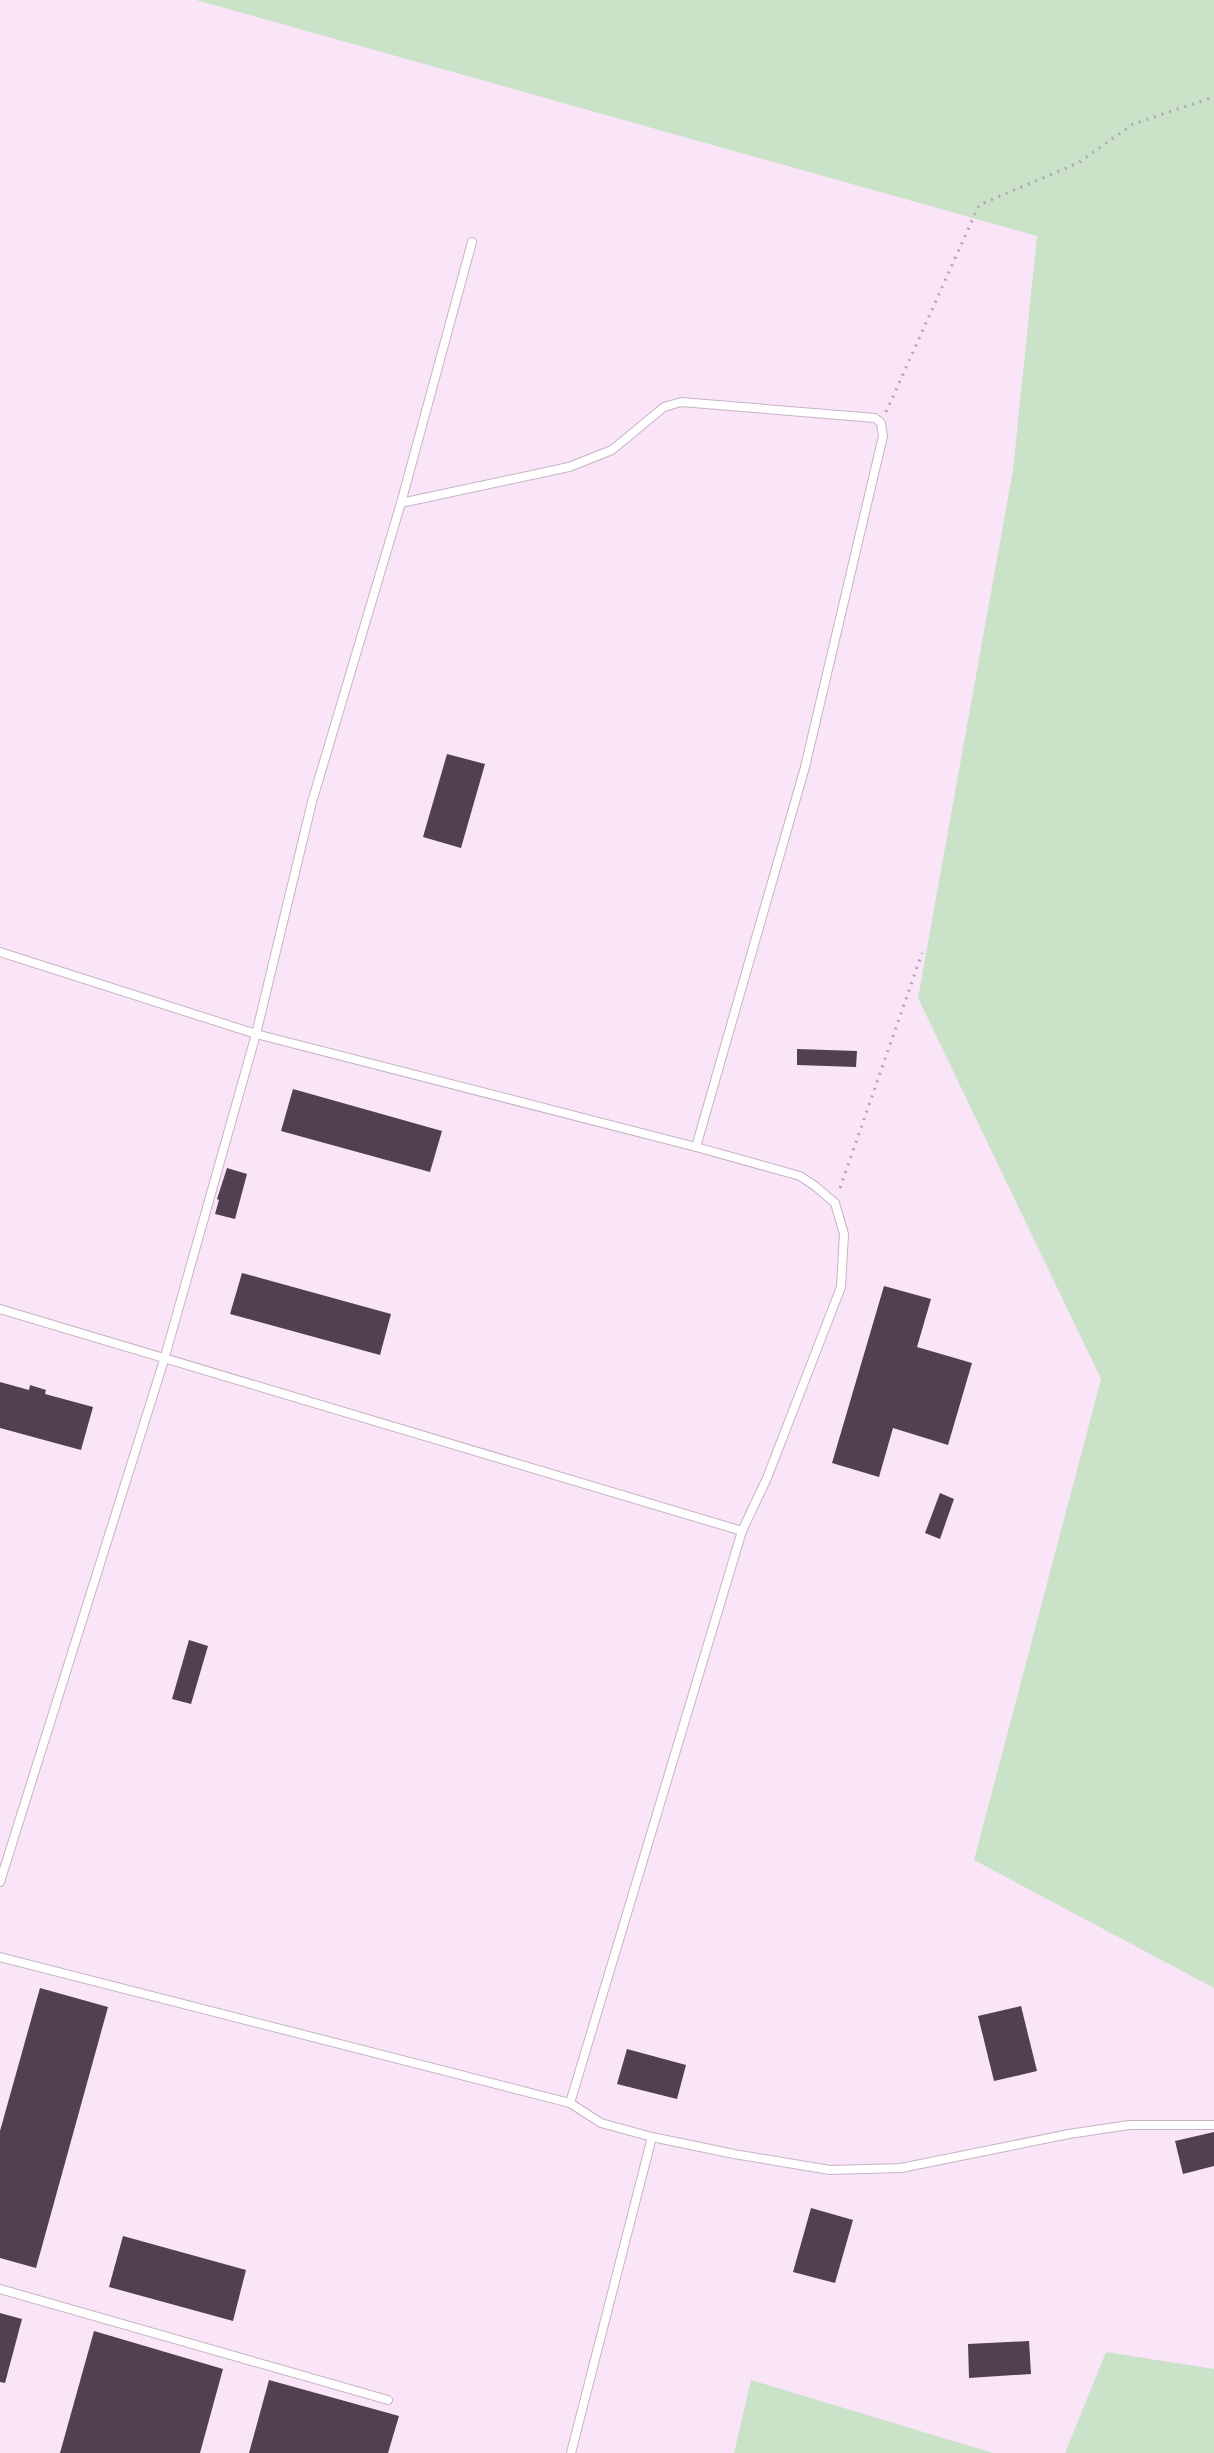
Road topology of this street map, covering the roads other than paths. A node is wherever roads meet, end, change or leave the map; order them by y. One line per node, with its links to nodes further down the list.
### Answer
1 (472, 242): 2 (lane)
2 (401, 503): 4 (lane); 5 (lane)
3 (0, 952): 4 (lane)
4 (256, 1034): 5 (lane); 7 (lane)
5 (696, 1147): 8 (lane)
6 (0, 1309): 7 (lane)
7 (164, 1360): 8 (lane); 9 (lane)
8 (742, 1531): 11 (lane)
9 (0, 1882)
10 (0, 1957): 11 (lane)
11 (570, 2103): 13 (lane)
12 (1214, 2125): 13 (lane)
13 (652, 2137): 16 (lane)
14 (0, 2289): 15 (lane)
15 (388, 2400)
16 (571, 2453)

